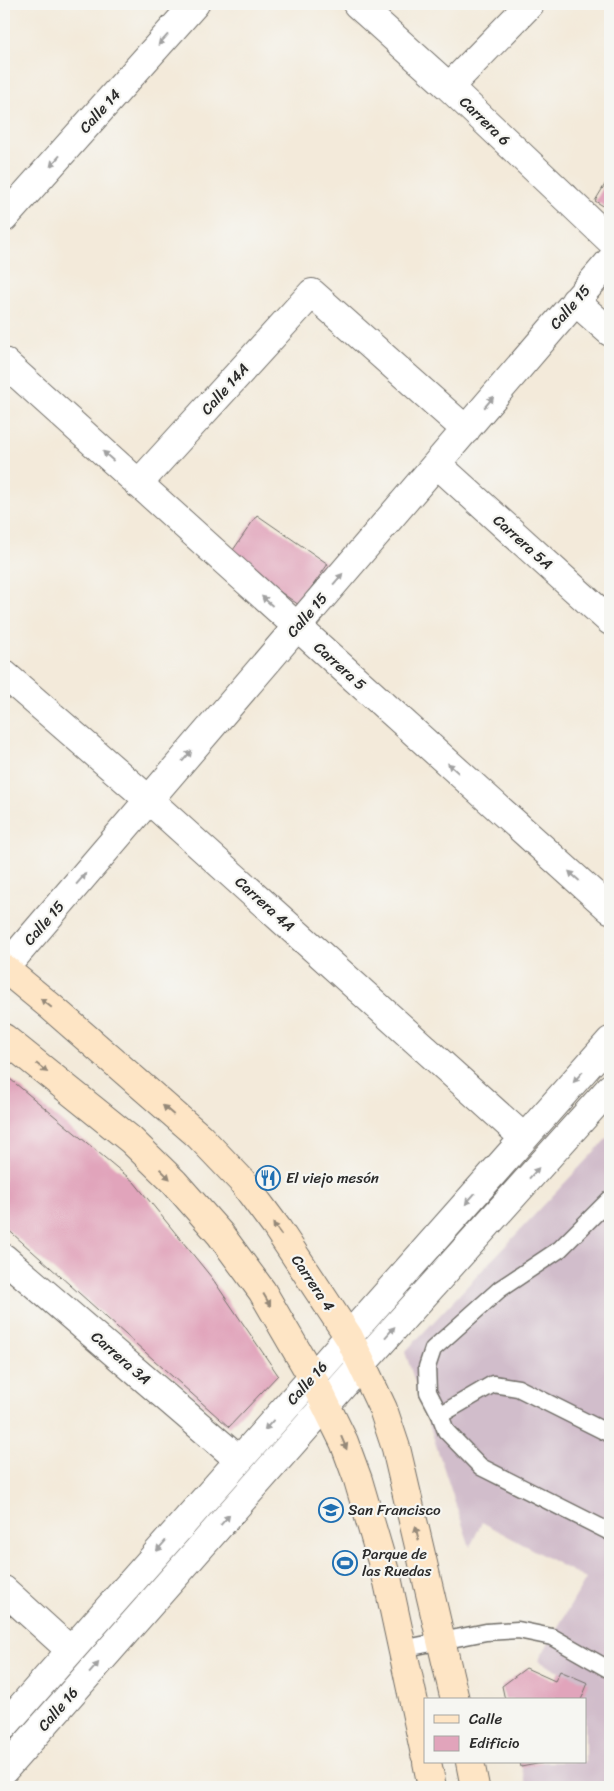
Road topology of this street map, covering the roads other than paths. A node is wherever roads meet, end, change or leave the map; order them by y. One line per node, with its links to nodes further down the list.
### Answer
1 (195, 4): 5 (street, Calle 14, one-way to 5)
2 (357, 4): 4 (street, Carrera 6)
3 (530, 4): 4 (street)
4 (449, 87): 6 (street, Carrera 6)
5 (4, 218)
6 (610, 240)
7 (610, 261): 8 (street, Calle 15)
8 (575, 301): 9 (street); 11 (street, Calle 15, one-way to 8)
9 (610, 332)
10 (4, 362): 13 (street, Carrera 5, one-way to 10)
11 (466, 430): 12 (street, Calle 15); 13 (street, Calle 14A)
12 (437, 464): 14 (street, Carrera 5A); 15 (street, Calle 15, one-way to 12)
13 (138, 484): 15 (street, Carrera 5, one-way to 13)
14 (610, 621)
15 (297, 627): 17 (street, Calle 15, one-way to 15); 18 (street, Carrera 5, one-way to 15)
16 (4, 674): 17 (street, Carrera 4A)
17 (149, 800): 19 (street, Calle 15, one-way to 17); 23 (street, Carrera 4A)
18 (610, 909)
19 (4, 968): 26 (main road, Carrera 4, one-way to 19)
20 (4, 1038): 28 (main road, one-way to 28)
21 (610, 1041): 23 (street, Calle 16, one-way to 23)
22 (610, 1088): 27 (street, Calle 16, one-way to 22)
23 (524, 1138): 26 (street, Calle 16, one-way to 26)
24 (610, 1199): 30 (lane)
25 (4, 1258): 32 (street, Carrera 3A)
26 (349, 1336): 27 (main road, Carrera 4); 28 (street, Calle 16)
27 (362, 1364): 29 (street, Calle 16); 35 (main road, Carrera 4, one-way to 27)
28 (312, 1378): 29 (main road); 32 (street, Calle 16, one-way to 32)
29 (326, 1406): 36 (main road, one-way to 36); 46 (street, Calle 16, one-way to 29)
30 (440, 1415): 31 (lane); 33 (lane)
31 (610, 1434)
32 (238, 1459): 39 (street, Calle 16, one-way to 39)
33 (610, 1532)
34 (4, 1590): 39 (street)
35 (432, 1600): 36 (main road); 37 (main road, Carrera 4)
36 (393, 1604): 38 (main road)
37 (442, 1641): 38 (lane); 40 (lane); 41 (main road, Carrera 4)
38 (402, 1648): 43 (main road)
39 (70, 1650): 42 (street, Calle 16)
40 (610, 1670)
41 (455, 1698)
42 (4, 1726)
43 (424, 1749)
44 (427, 1764): 47 (main road)
45 (470, 1764): 48 (main road)
46 (4, 1770)
47 (432, 1787)
48 (475, 1787)

